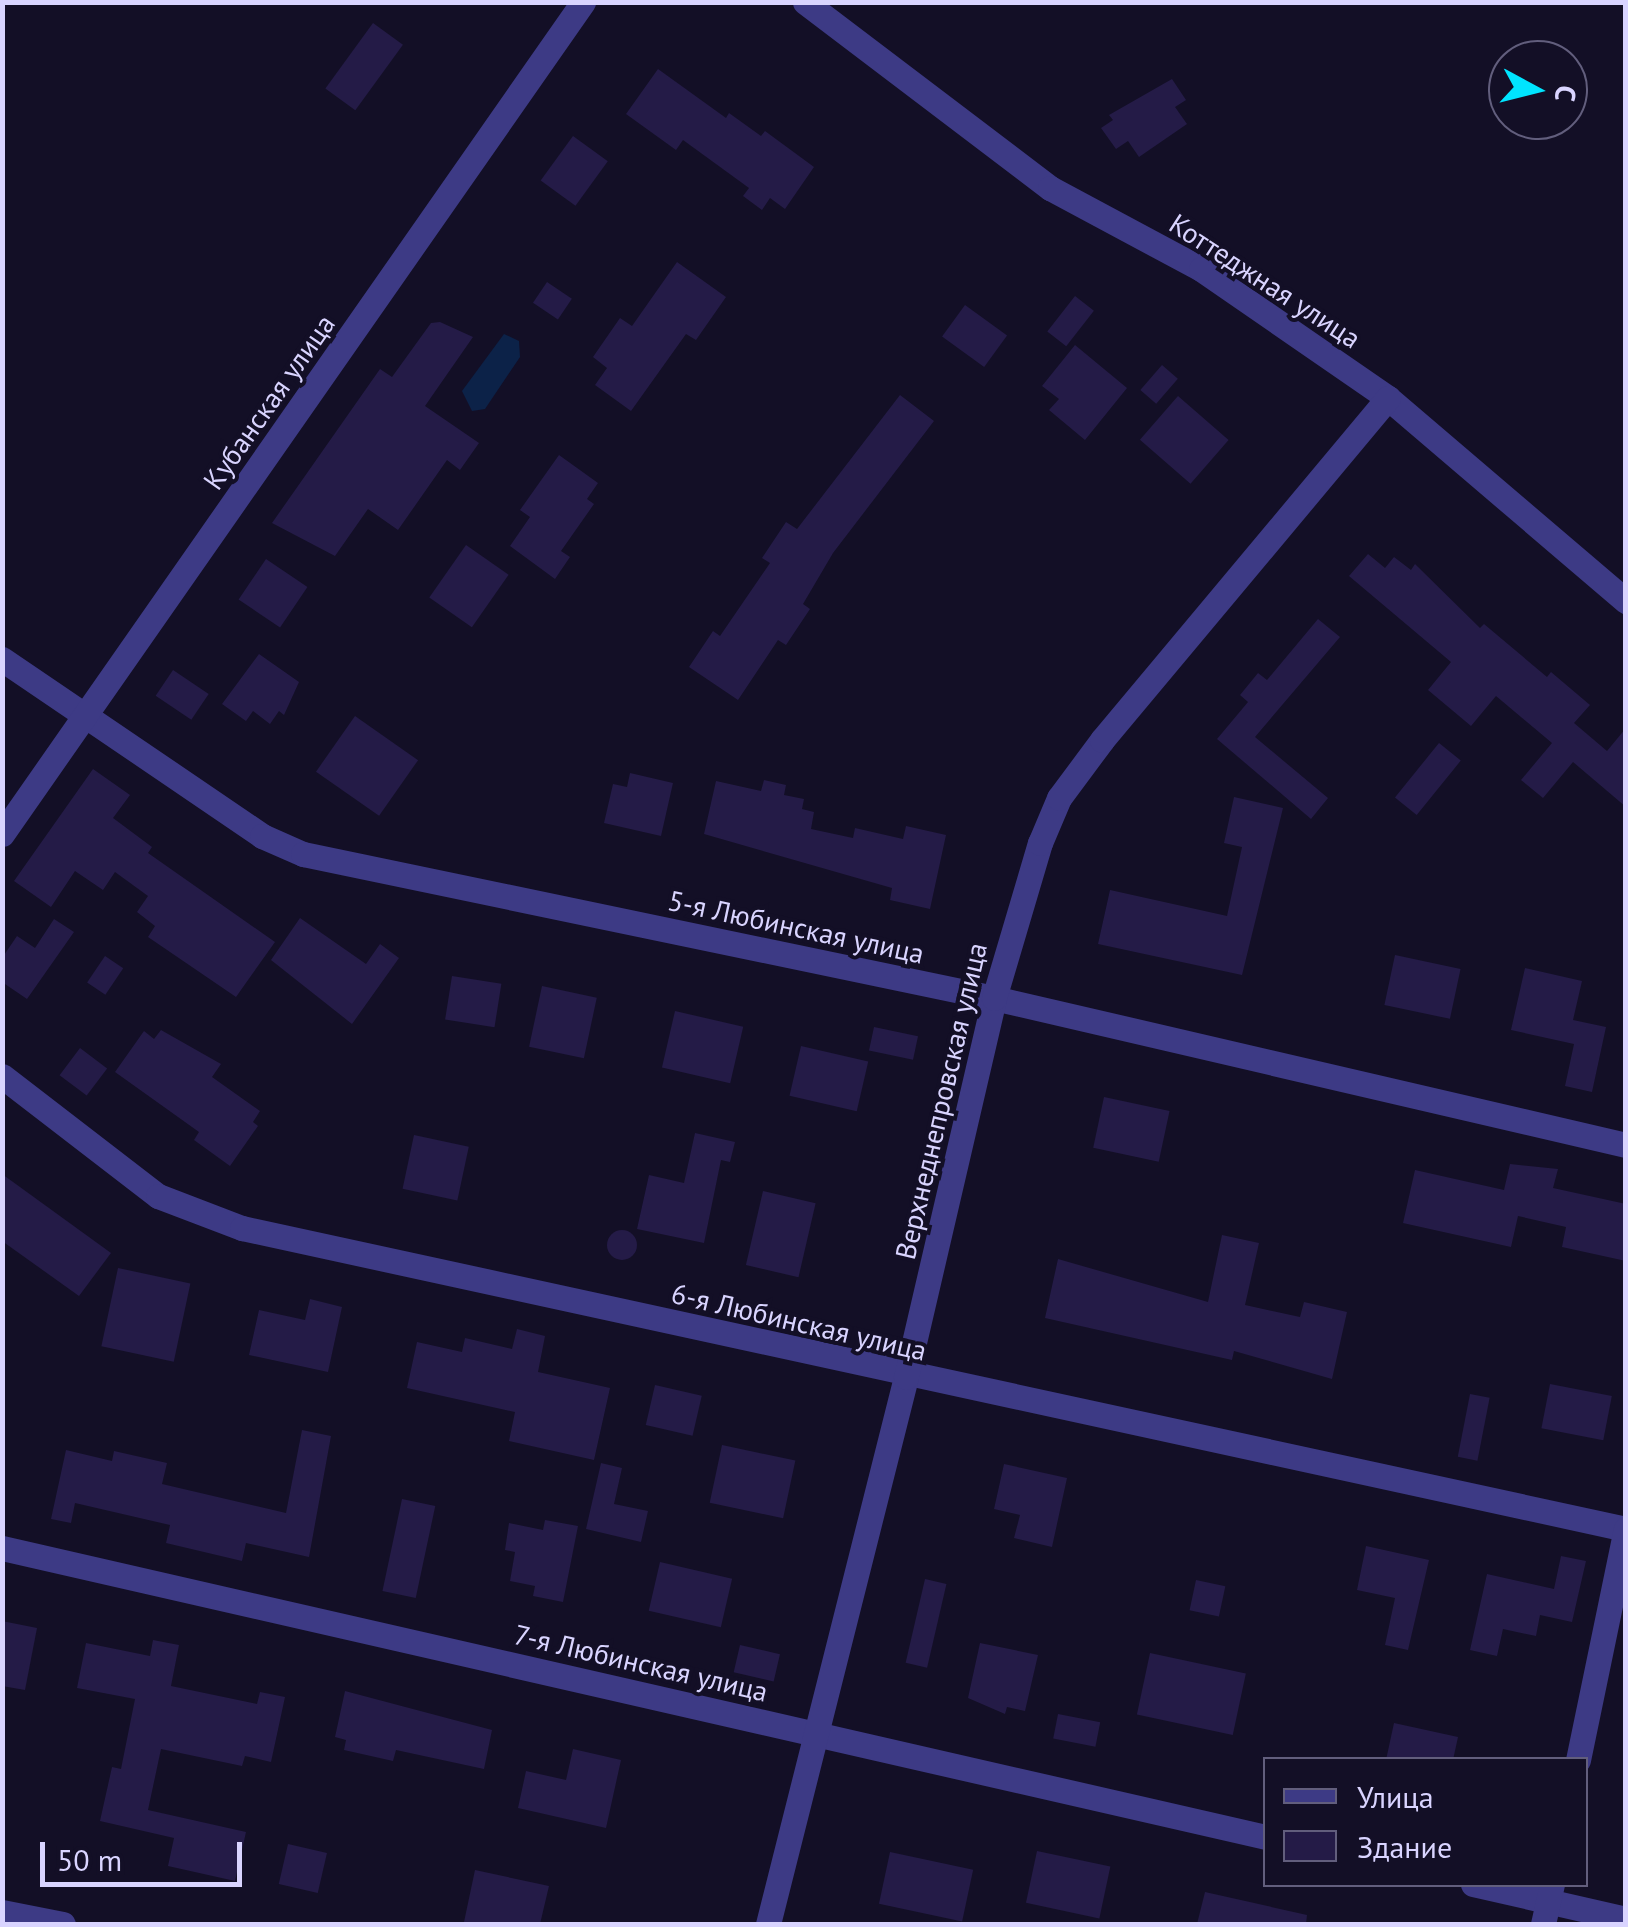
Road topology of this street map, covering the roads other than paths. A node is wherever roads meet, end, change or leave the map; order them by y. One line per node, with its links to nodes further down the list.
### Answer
1 (583, 2): 6 (street, Кубанская улица)
2 (805, 2): 3 (street, Коттеджная улица)
3 (1388, 398): 4 (street, Коттеджная улица); 8 (street, Верхнеднепровская улица)
4 (1626, 601)
5 (2, 659): 6 (street, 5-я Любинская улица)
6 (88, 717): 7 (street, Кубанская улица); 8 (street, 5-я Любинская улица)
7 (2, 834)
8 (994, 998): 10 (street, 5-я Любинская улица); 11 (street, Верхнеднепровская улица)
9 (2, 1076): 11 (street, 6-я Любинская улица)
10 (1626, 1145)
11 (906, 1377): 12 (street, 6-я Любинская улица); 14 (street, Верхнеднепровская улица)
12 (1625, 1529): 15 (street)
13 (2, 1548): 14 (street, 7-я Любинская улица)
14 (814, 1733): 16 (street, 7-я Любинская улица); 22 (street, Верхнеднепровская улица)
15 (1579, 1757)
16 (1263, 1836)
17 (1484, 1887): 18 (street)
18 (1548, 1904): 20 (street)
19 (2, 1912): 21 (street)
20 (1626, 1919)
21 (64, 1924)
22 (768, 1924)

